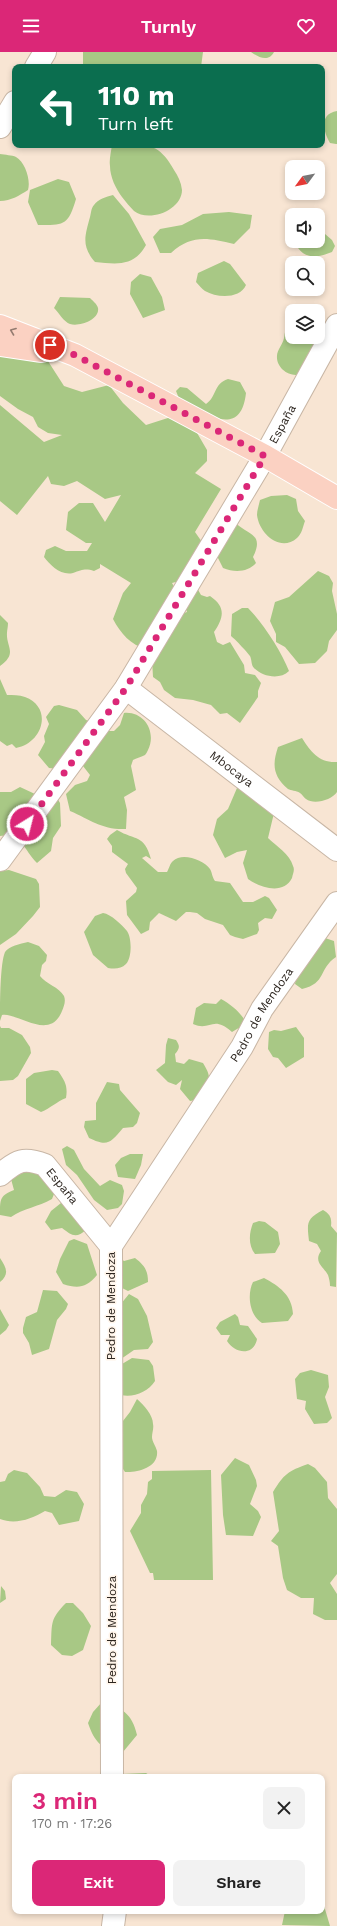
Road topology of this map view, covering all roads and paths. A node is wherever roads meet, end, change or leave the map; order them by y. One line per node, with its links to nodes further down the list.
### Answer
1 (45, 52): 2 (street)
2 (38, 64)
3 (12, 107): 4 (street)
4 (0, 127)
5 (337, 325): 9 (street, España)
6 (0, 326): 8 (main road, one-way to 6)
7 (0, 345): 8 (main road)
8 (75, 355): 9 (main road)
9 (265, 456): 10 (main road); 11 (street, España)
10 (337, 498)
11 (126, 688): 12 (street, Mbocaya); 13 (street, España)
12 (337, 850)
13 (0, 860)
14 (337, 903): 16 (street, Pedro de Mendoza)
15 (0, 1175): 16 (street, España)
16 (111, 1246): 17 (street, Pedro de Mendoza)
17 (112, 1774)
18 (115, 1914): 19 (street)
19 (113, 1926)

